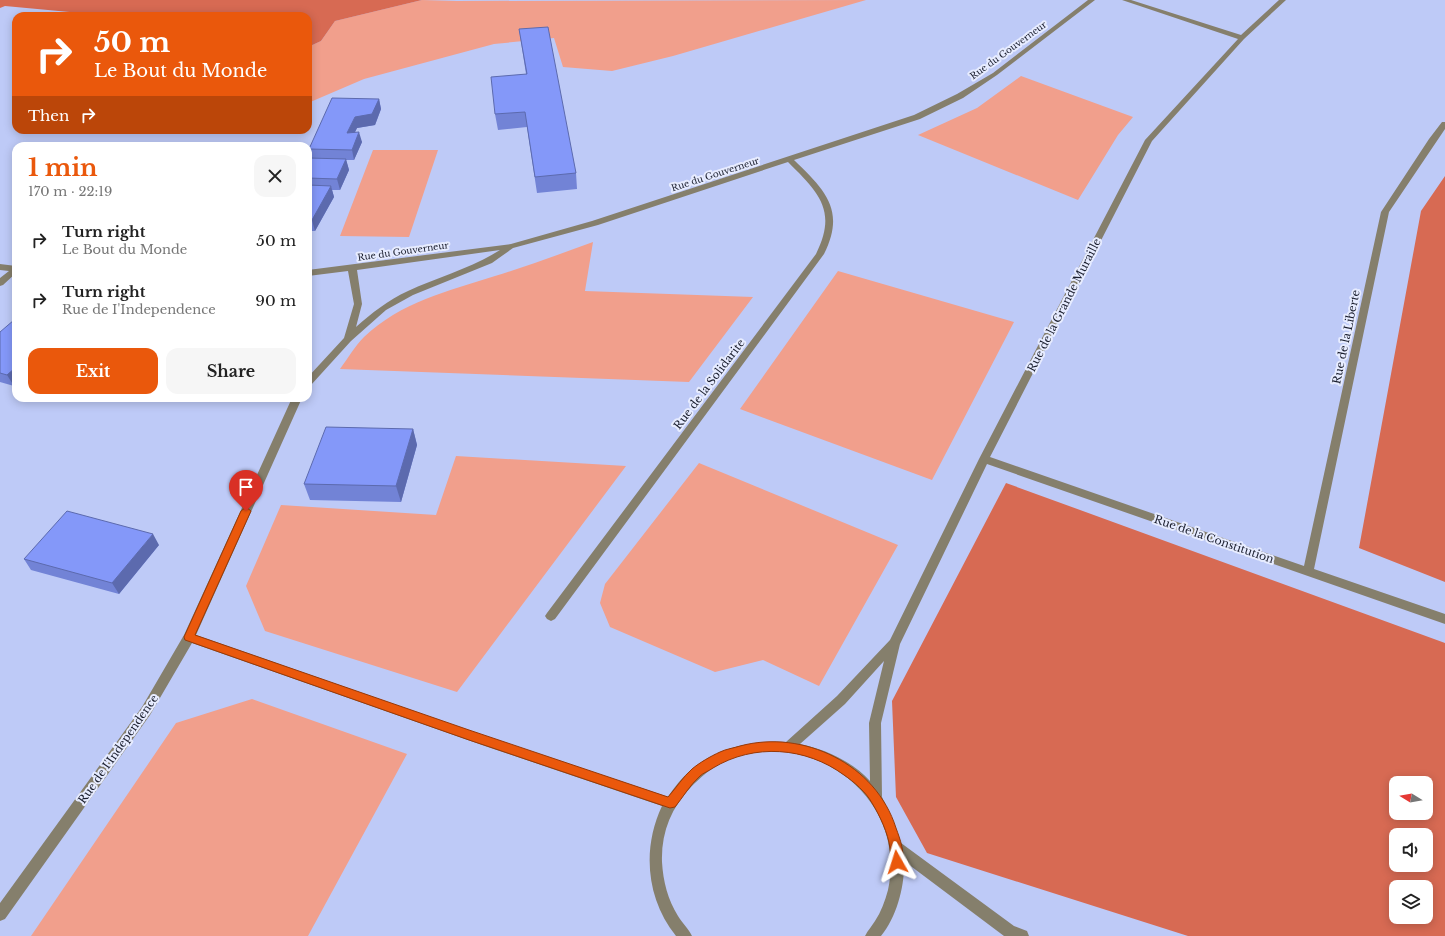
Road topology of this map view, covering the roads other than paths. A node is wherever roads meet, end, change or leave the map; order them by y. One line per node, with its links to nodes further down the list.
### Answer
1 (1092, 0): 6 (street, Rue du Gouverneur)
2 (1125, 0): 4 (street)
3 (1283, 0): 4 (street, Rue de la Grande Muraille)
4 (1242, 38): 17 (street, Rue de la Grande Muraille)
5 (1445, 124): 18 (street, Rue de la Liberte)
6 (790, 160): 7 (street, Rue du Gouverneur); 19 (street, Rue de la Solidarite)
7 (512, 246): 10 (street, Rue du Gouverneur); 14 (street)
8 (0, 267): 9 (street)
9 (12, 268)
10 (352, 268): 12 (street, Rue du Gouverneur); 14 (street)
11 (12, 272): 13 (street)
12 (312, 273)
13 (0, 282)
14 (348, 338): 15 (street)
15 (312, 378)
16 (295, 402): 21 (street, Rue de I'Independence)
17 (984, 459): 18 (street, Rue de la Constitution); 22 (street, Rue de la Grande Muraille)
18 (1308, 571): 20 (street, Rue de la Constitution)
19 (551, 616)
20 (1445, 619)
21 (189, 637): 25 (street); 27 (street, Rue de I'Independence)
22 (894, 644): 23 (street, Rue de la Grande Muraille); 24 (street, Rue de la Grande Muraille)
23 (789, 747): 24 (street); 25 (street)
24 (876, 798): 26 (street)
25 (670, 803): 29 (street)
26 (896, 847): 28 (street); 30 (street)
27 (0, 914)
28 (876, 935)
29 (686, 936)
30 (1022, 936)

